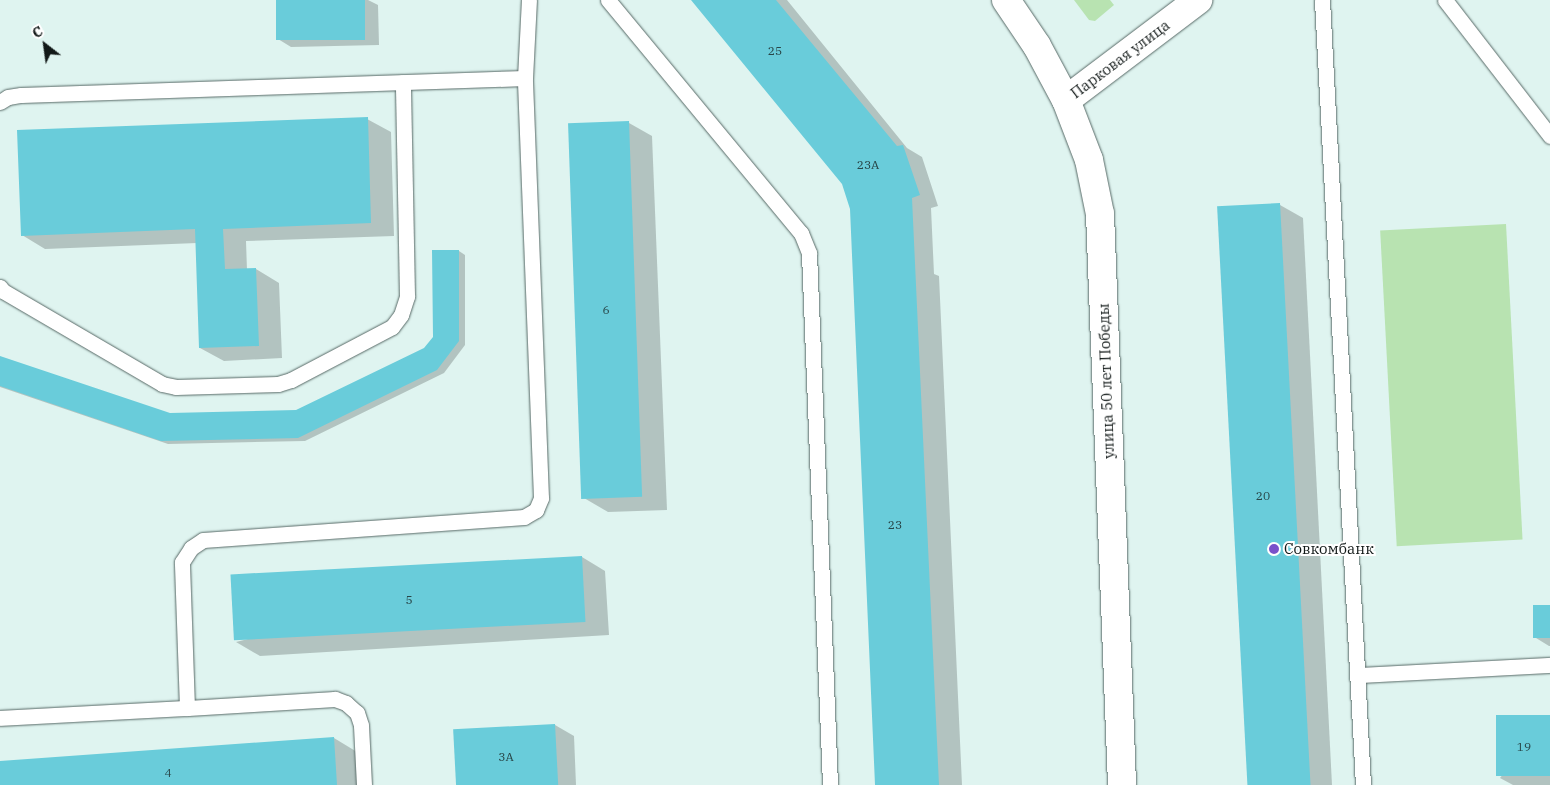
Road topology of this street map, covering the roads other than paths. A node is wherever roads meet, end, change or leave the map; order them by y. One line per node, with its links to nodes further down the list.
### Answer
1 (529, 0): 7 (lane)
2 (608, 0): 18 (lane)
3 (1006, 0): 9 (street, улица 50 лет Победы)
4 (1198, 0): 9 (street, Парковая улица)
5 (1322, 0): 14 (lane)
6 (1445, 0): 11 (lane)
7 (525, 78): 8 (lane); 15 (lane)
8 (403, 82): 10 (lane); 12 (lane)
9 (1066, 100): 19 (street, улица 50 лет Победы)
10 (0, 102)
11 (1550, 136)
12 (0, 287)
13 (1550, 665): 14 (lane)
14 (1358, 676): 20 (lane)
15 (188, 708): 16 (lane); 17 (lane)
16 (0, 718)
17 (364, 785)
18 (830, 785)
19 (1122, 785)
20 (1363, 785)

